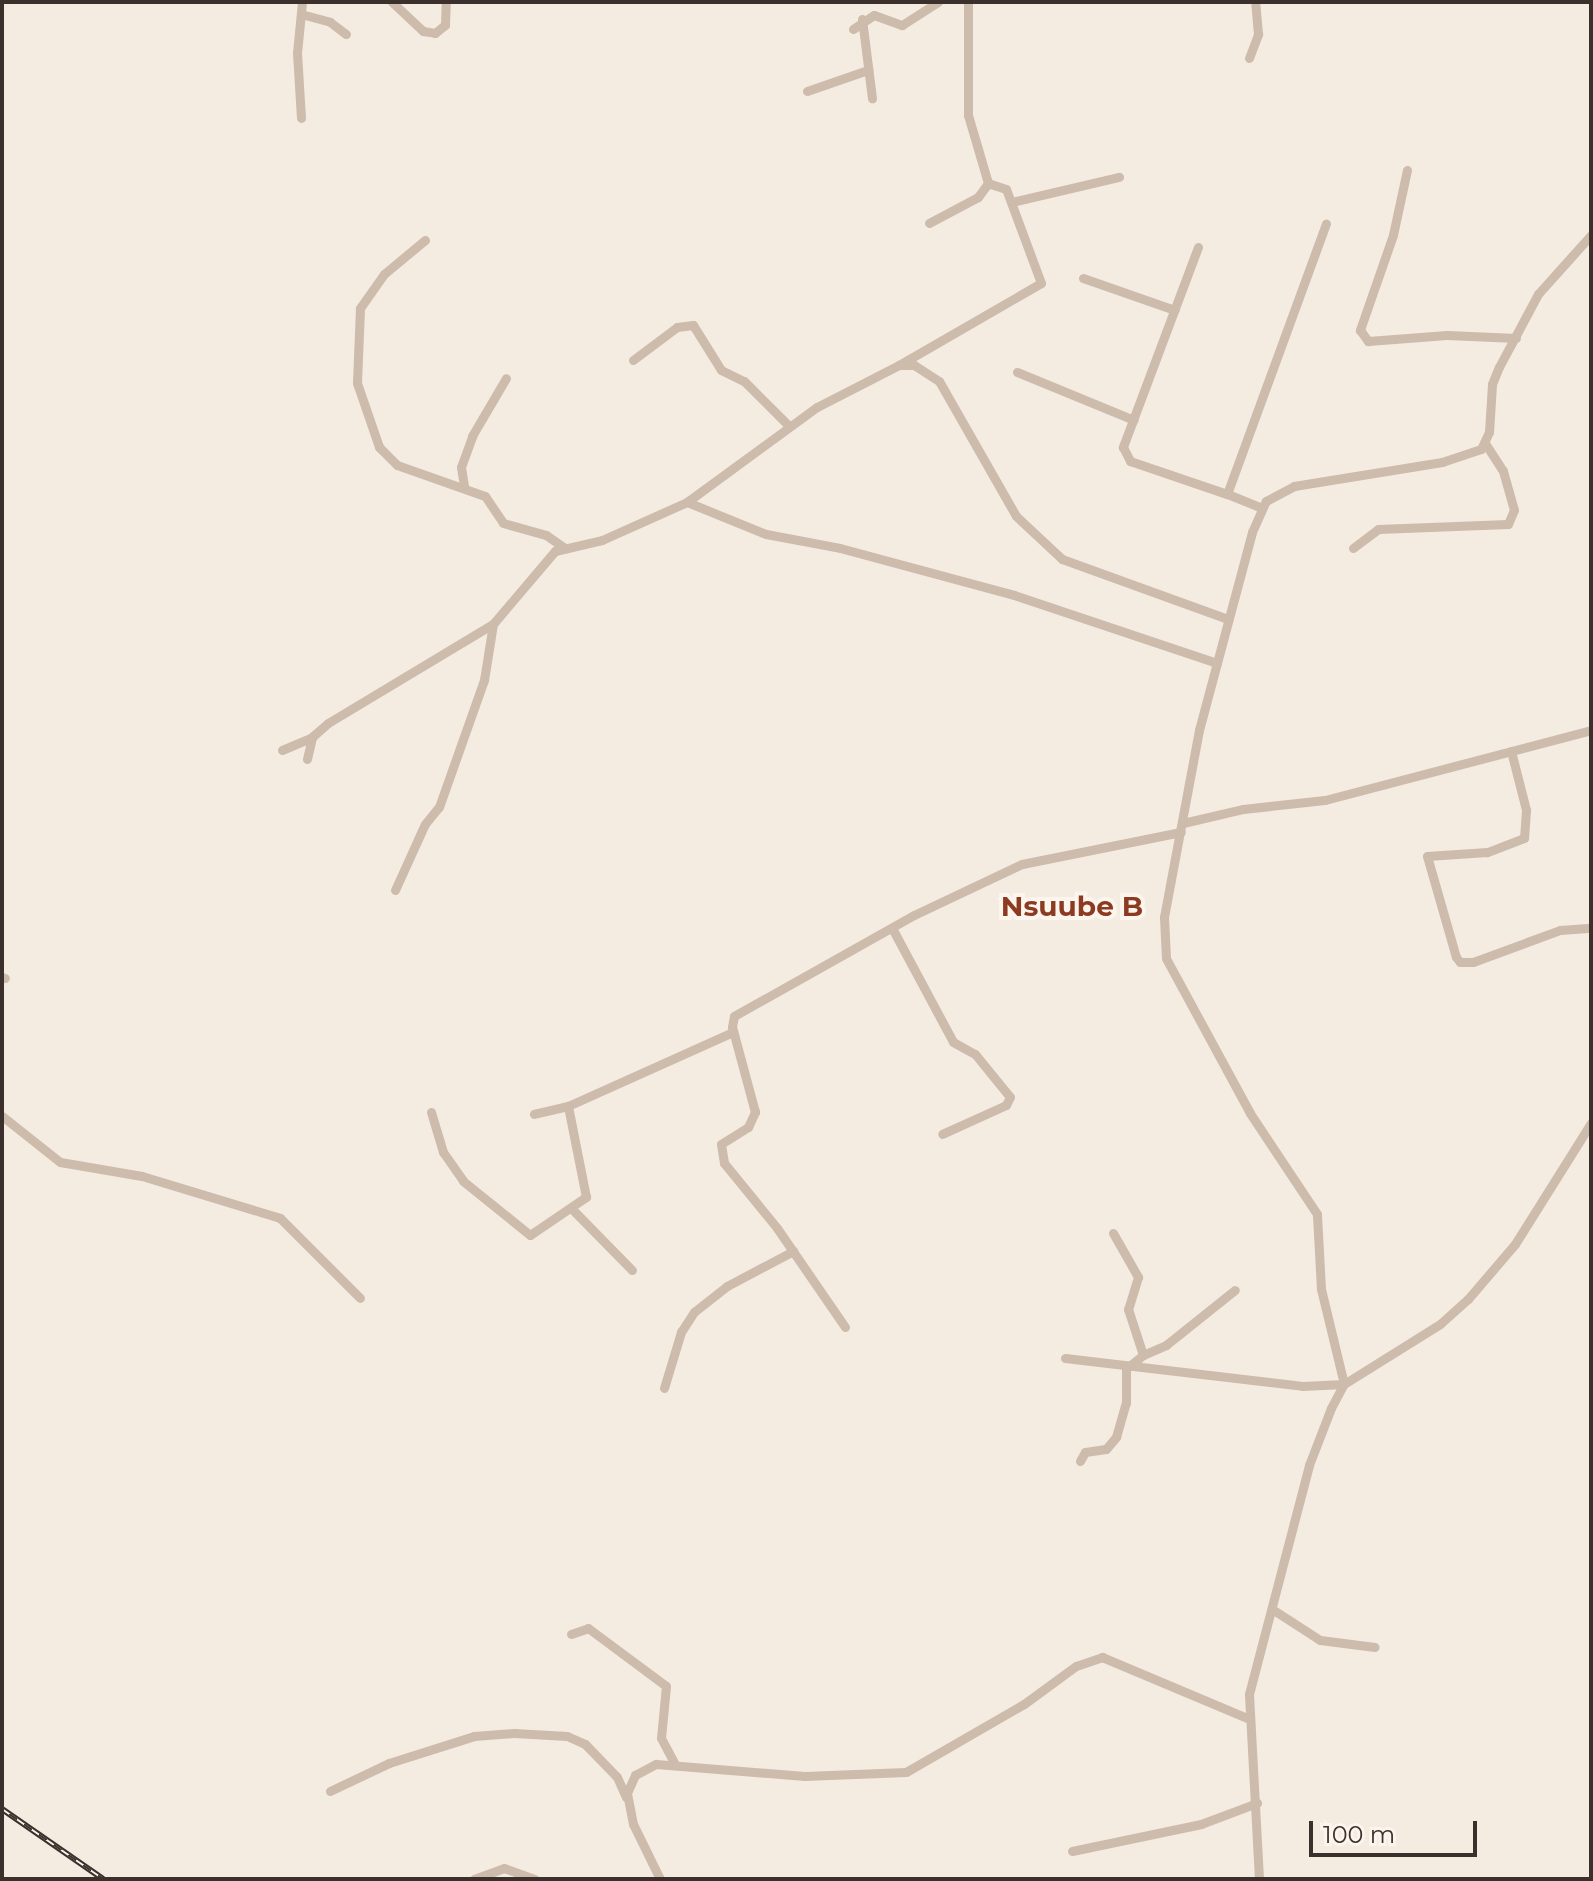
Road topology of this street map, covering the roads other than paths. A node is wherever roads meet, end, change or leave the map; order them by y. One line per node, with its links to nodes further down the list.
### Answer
1 (302, 2): 7 (street)
2 (392, 2): 3 (street)
3 (446, 2)
4 (938, 2): 8 (street)
5 (968, 2): 18 (street)
6 (1255, 2): 11 (street)
7 (301, 14): 10 (street); 15 (street)
8 (862, 19): 9 (street); 12 (street)
9 (853, 29)
10 (346, 34)
11 (1249, 58)
12 (868, 70): 13 (street); 14 (street)
13 (807, 91)
14 (872, 98)
15 (301, 118)
16 (1407, 170): 27 (street)
17 (1119, 177): 19 (street)
18 (988, 183): 19 (street); 20 (street)
19 (1012, 202): 29 (street)
20 (929, 223)
21 (1326, 224): 36 (street)
22 (1591, 236): 27 (street)
23 (425, 240): 35 (street)
24 (1198, 247): 26 (street)
25 (1083, 278): 26 (street)
26 (1175, 310): 32 (street)
27 (1516, 338): 34 (street)
28 (633, 360): 33 (street)
29 (899, 365): 33 (street); 41 (street)
30 (1017, 372): 32 (street)
31 (506, 378): 35 (street)
32 (1134, 420): 36 (street)
33 (789, 426): 37 (street)
34 (1485, 443): 38 (street); 40 (street)
35 (464, 486): 39 (street)
36 (1227, 494): 38 (street)
37 (687, 502): 39 (street); 43 (street)
38 (1262, 508): 41 (street)
39 (563, 547): 42 (street)
40 (1353, 548)
41 (1228, 619): 43 (street)
42 (493, 624): 45 (street); 50 (street)
43 (1217, 663): 49 (street)
44 (1591, 730): 47 (street)
45 (312, 737): 46 (street); 48 (street)
46 (282, 750)
47 (1511, 751): 49 (street); 52 (street)
48 (307, 759)
49 (1182, 828): 51 (street); 70 (street)
50 (395, 890)
51 (892, 928): 53 (street); 59 (street)
52 (1591, 928)
53 (733, 1032): 54 (street); 62 (street)
54 (568, 1106): 56 (street); 60 (street)
55 (431, 1112): 60 (street)
56 (534, 1114)
57 (2, 1116): 65 (street)
58 (1591, 1123): 70 (street)
59 (942, 1134)
60 (571, 1208): 63 (street)
61 (1113, 1233): 67 (street)
62 (793, 1251): 66 (street); 71 (street)
63 (632, 1270)
64 (1235, 1290): 67 (street)
65 (360, 1298)
66 (845, 1327)
67 (1143, 1355): 69 (street)
68 (1065, 1358): 69 (street)
69 (1125, 1369): 70 (street); 72 (street)
70 (1344, 1384): 73 (street)
71 (664, 1388)
72 (1080, 1461)
73 (1272, 1609): 75 (street); 76 (street)
74 (571, 1634): 77 (street)
75 (1375, 1647)
76 (1247, 1718): 77 (street); 80 (street)
77 (674, 1762): 79 (street)
78 (330, 1791): 79 (street)
79 (628, 1800): 84 (street)
80 (1257, 1803): 81 (street); 85 (street)
81 (1072, 1851)
82 (474, 1879): 83 (street)
83 (535, 1879)
84 (660, 1879)
85 (1259, 1879)

